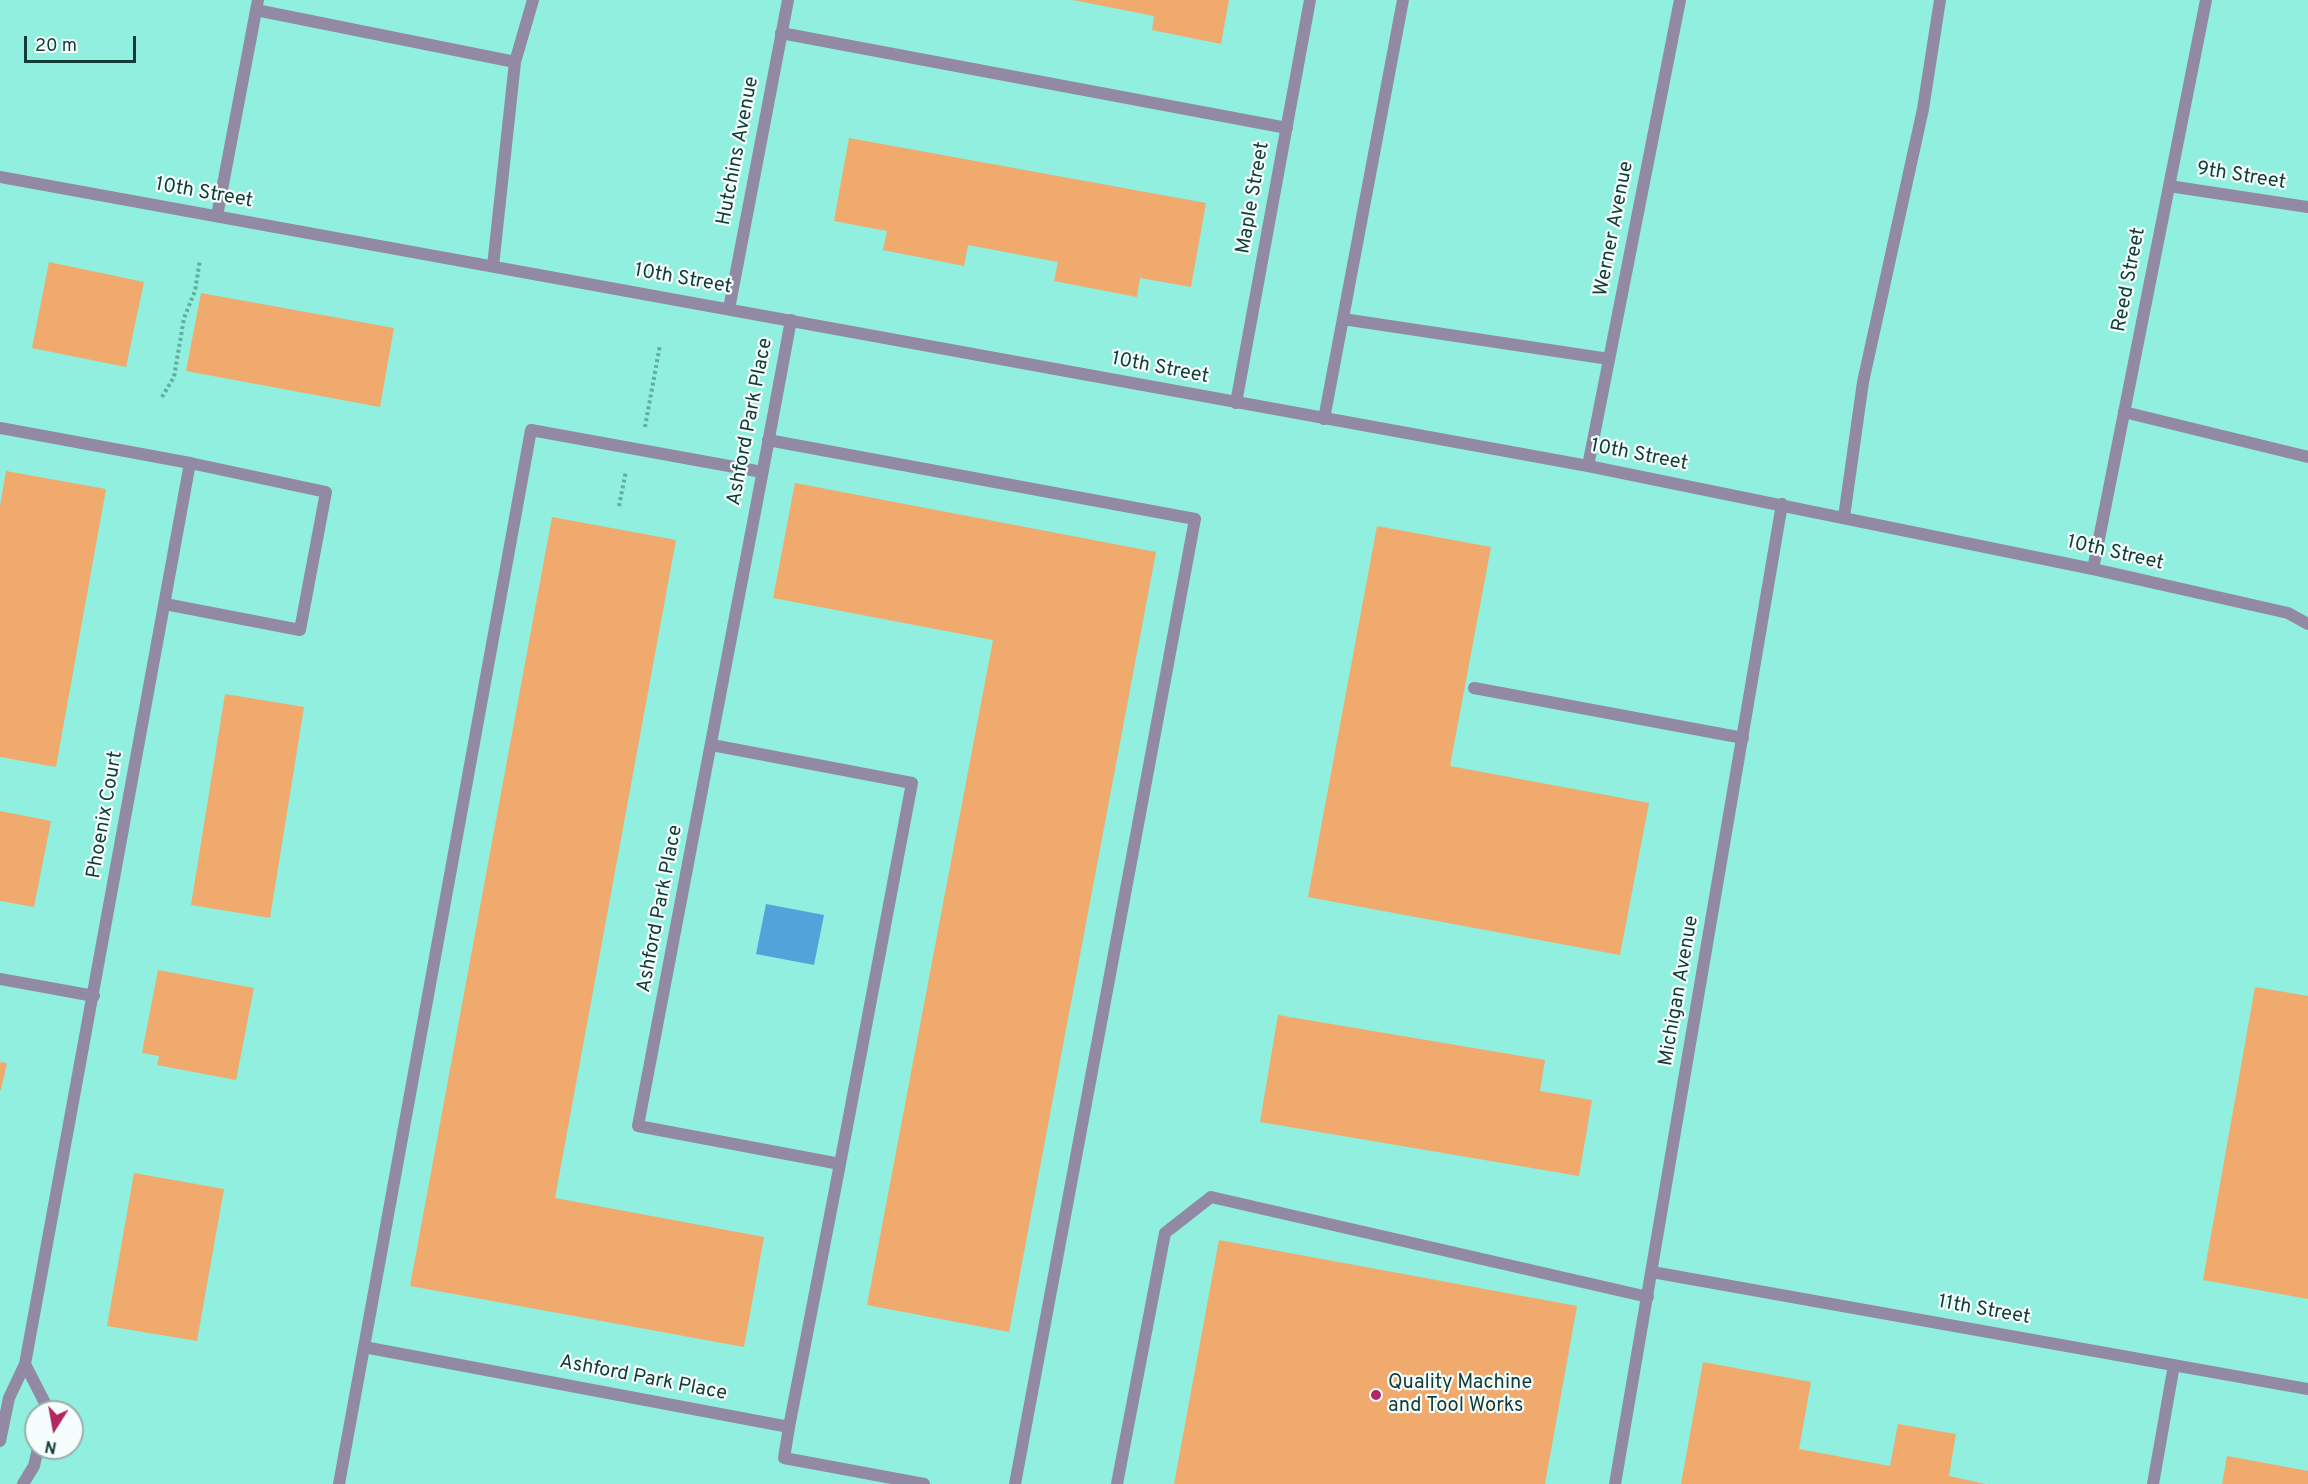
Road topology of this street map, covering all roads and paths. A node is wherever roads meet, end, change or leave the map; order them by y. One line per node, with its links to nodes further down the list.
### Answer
1 (533, 0): 10 (street)
2 (788, 0): 9 (street, Hutchins Avenue)
3 (1310, 0): 11 (street, Maple Street)
4 (1403, 0): 19 (street)
5 (1680, 0): 21 (street, Werner Avenue)
6 (1940, 0): 33 (street)
7 (2206, 0): 13 (street, Reed Street)
8 (257, 5): 10 (street); 15 (street)
9 (781, 33): 11 (street); 18 (street, Hutchins Avenue)
10 (515, 62): 17 (street)
11 (1287, 128): 23 (street, Maple Street)
12 (0, 177): 15 (street, 10th Street)
13 (2169, 186): 14 (street, 9th Street); 24 (street, Reed Street)
14 (2308, 207)
15 (218, 216): 17 (street, 10th Street)
16 (200, 260): 22 (path)
17 (493, 266): 18 (street, 10th Street)
18 (729, 309): 20 (street, 10th Street)
19 (1343, 319): 21 (street); 25 (street)
20 (790, 320): 23 (street, 10th Street); 27 (street, Ashford Park Place)
21 (1609, 359): 30 (street, Werner Avenue)
22 (162, 397)
23 (1236, 403): 25 (street, 10th Street)
24 (2124, 412): 28 (street); 34 (street, Reed Street)
25 (1324, 419): 30 (street, 10th Street)
26 (0, 428): 29 (street)
27 (768, 440): 31 (street, Ashford Park Place); 56 (street)
28 (2308, 457)
29 (190, 463): 35 (street, Phoenix Court); 35 (street)
30 (1588, 466): 32 (street, 10th Street)
31 (762, 472): 39 (street, Ashford Park Place); 45 (street)
32 (1782, 504): 33 (street, 10th Street); 38 (street, Michigan Avenue)
33 (1844, 517): 34 (street, 10th Street)
34 (2093, 569): 36 (street, 10th Street)
35 (165, 604): 41 (street, Phoenix Court)
36 (2308, 624)
37 (1474, 688): 38 (street)
38 (1743, 738): 43 (street, Michigan Avenue)
39 (712, 745): 42 (street); 42 (street, Ashford Park Place)
40 (0, 978): 41 (street)
41 (94, 996): 46 (street, Phoenix Court)
42 (840, 1164): 50 (street)
43 (1653, 1272): 44 (street, Michigan Avenue); 47 (street, 11th Street)
44 (1648, 1297): 57 (street); 58 (street, Michigan Avenue)
45 (364, 1347): 50 (street, Ashford Park Place); 54 (street)
46 (25, 1364): 49 (street); 51 (street, Phoenix Court)
47 (2175, 1365): 48 (street, 11th Street); 59 (street)
48 (2308, 1389)
49 (43, 1400)
50 (789, 1427): 55 (street)
51 (0, 1441)
52 (35, 1460): 53 (street)
53 (23, 1484)
54 (339, 1484)
55 (924, 1484)
56 (1015, 1484)
57 (1117, 1484)
58 (1615, 1484)
59 (2153, 1484)

